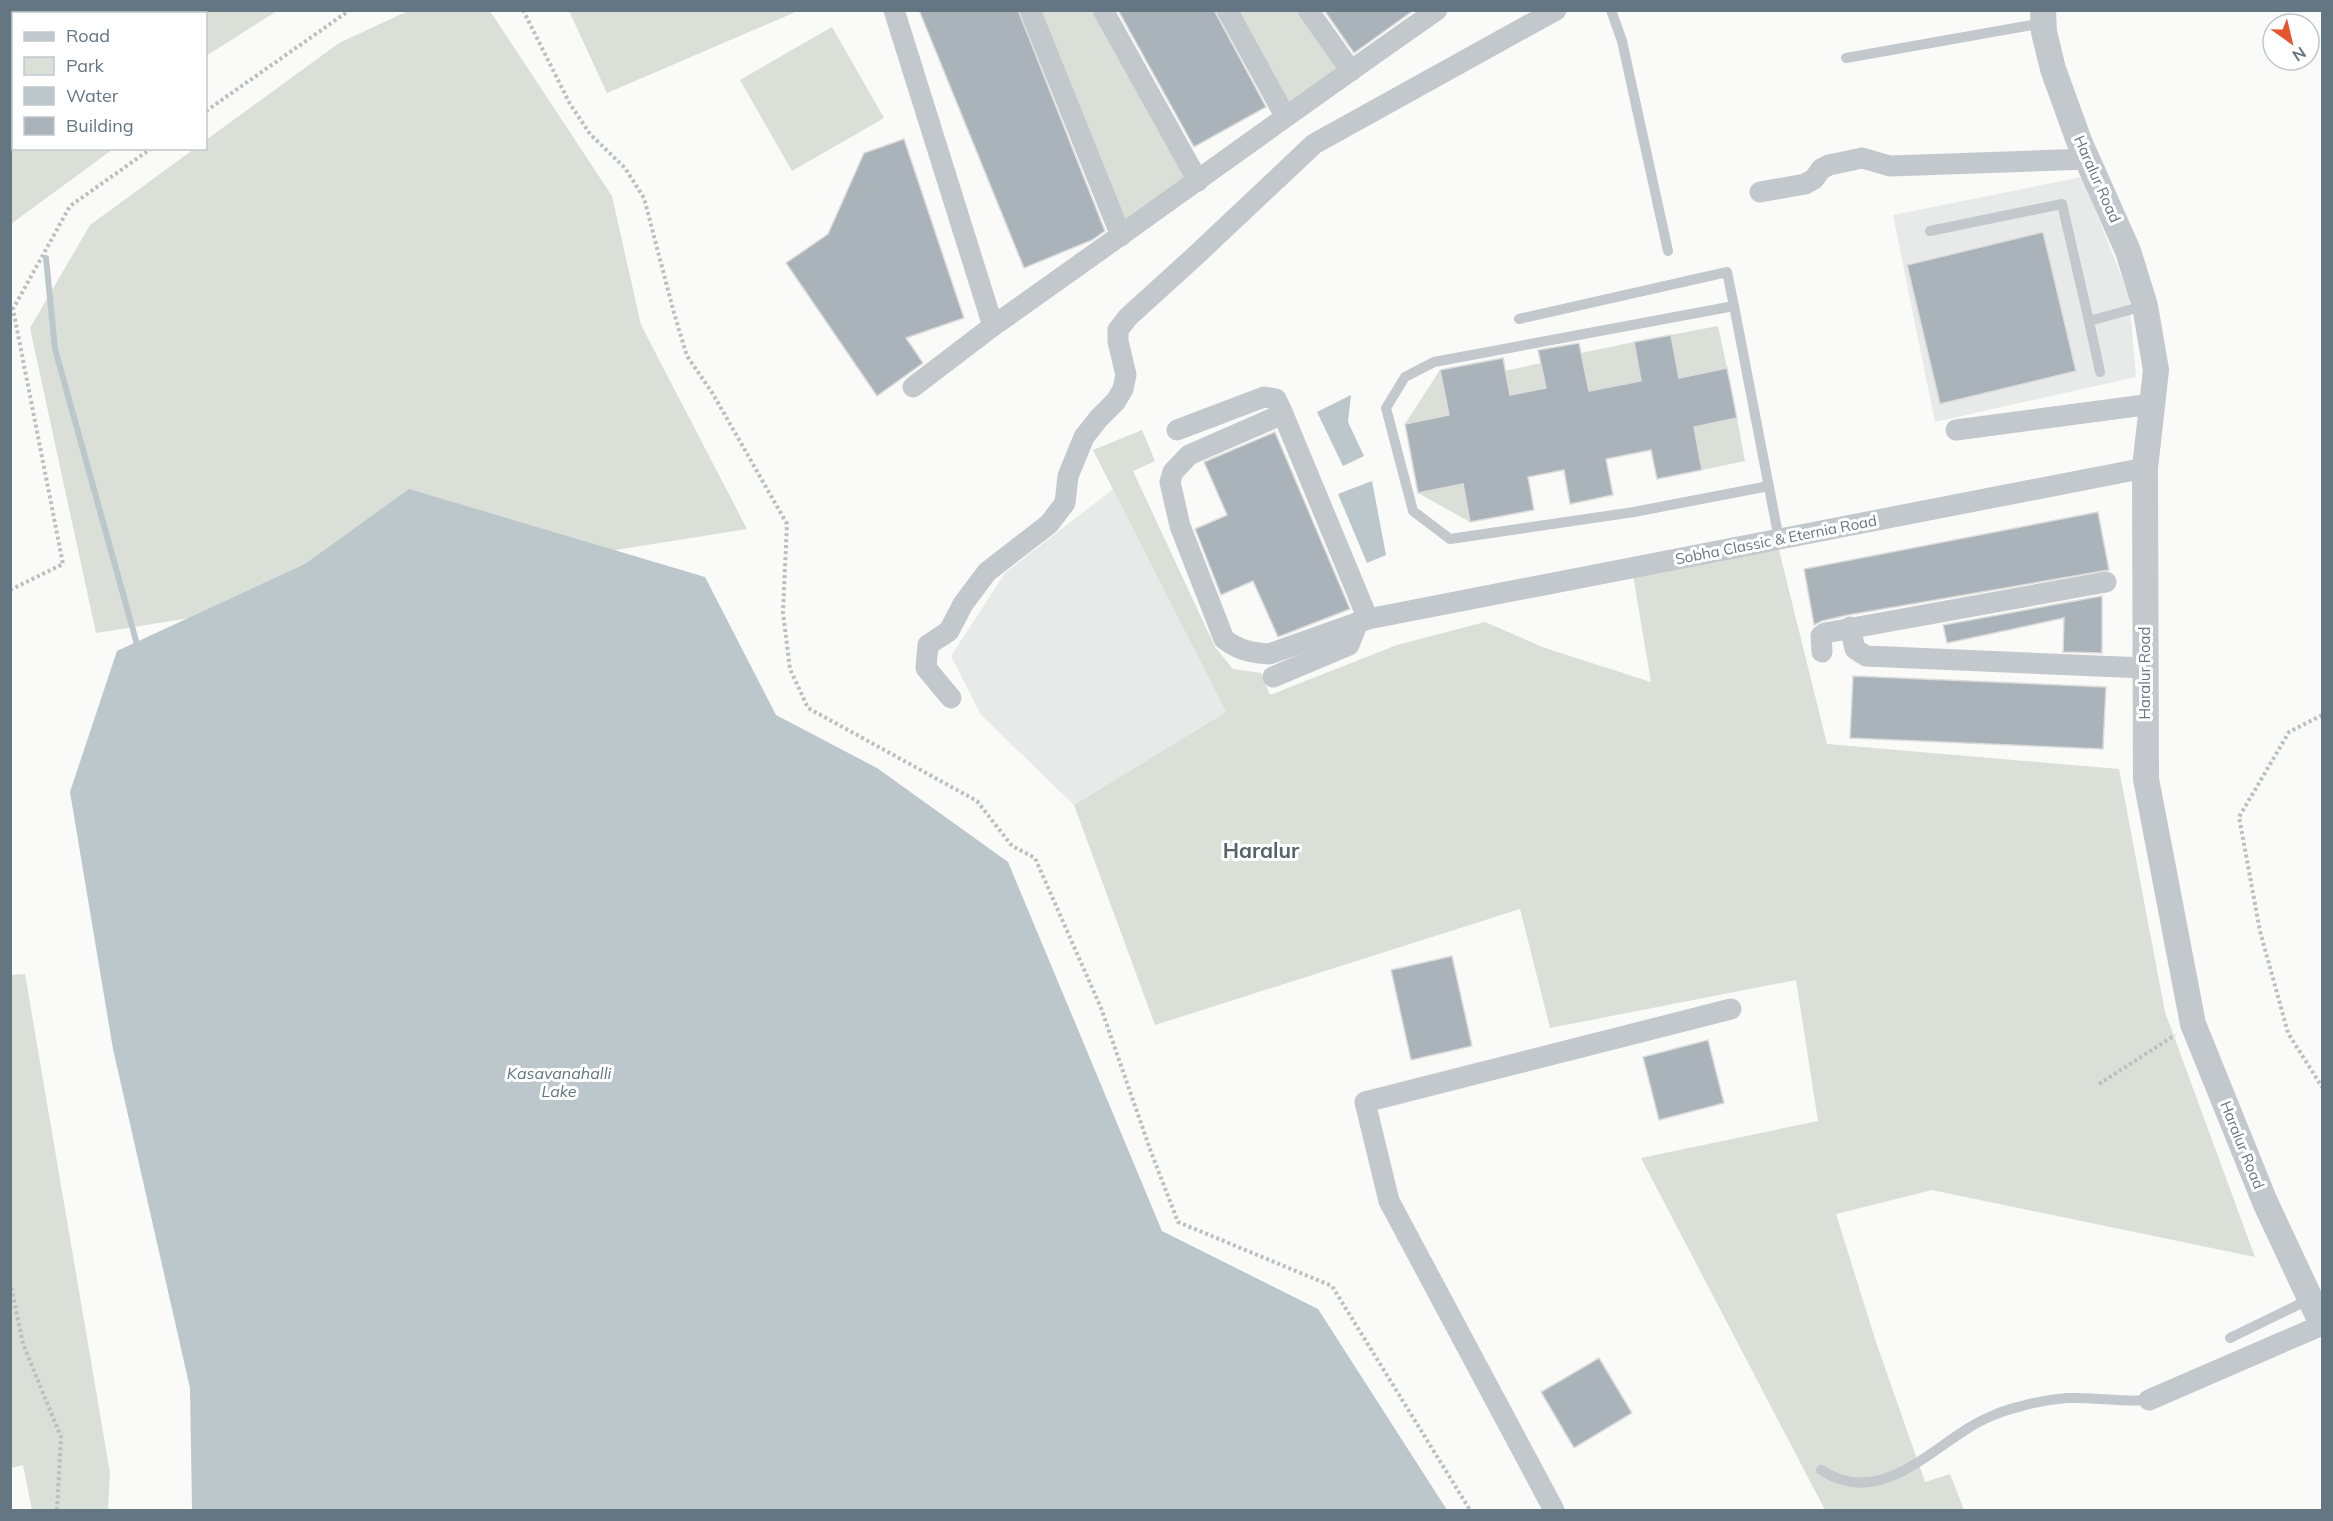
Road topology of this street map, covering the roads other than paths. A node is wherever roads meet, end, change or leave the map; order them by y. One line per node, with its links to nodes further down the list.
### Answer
1 (894, 10): 23 (street)
2 (1030, 10): 17 (street)
3 (1103, 10): 14 (street)
4 (1227, 10): 12 (street)
5 (1308, 10): 11 (street)
6 (1437, 10): 11 (street)
7 (1556, 10): 39 (street)
8 (1611, 10): 18 (lane)
9 (2043, 17): 10 (lane); 13 (street, Haralur Road)
10 (1846, 58)
11 (1351, 70): 12 (street)
12 (1285, 116): 14 (street)
13 (2087, 159): 15 (street); 20 (street, Haralur Road)
14 (1198, 181): 17 (street)
15 (1760, 192)
16 (1930, 231): 22 (lane)
17 (1121, 236): 23 (street)
18 (1668, 251)
19 (1734, 306): 21 (lane); 31 (lane); 31 (lane)
20 (2145, 306): 22 (lane); 26 (street, Haralur Road)
21 (1519, 320)
22 (2089, 321): 24 (lane)
23 (993, 326): 25 (street)
24 (2100, 372)
25 (912, 387)
26 (2152, 404): 29 (street); 30 (street, Haralur Road)
27 (1283, 414): 28 (street); 34 (street); 34 (street, Sobha Classic & Eternia Road)
28 (1177, 430)
29 (1956, 430)
30 (2145, 468): 32 (street, Sobha Classic & Eternia Road); 37 (street, Haralur Road)
31 (1769, 486): 32 (lane)
32 (1779, 539): 34 (street, Sobha Classic & Eternia Road)
33 (2106, 582): 35 (street)
34 (1363, 621): 38 (street)
35 (1850, 627): 36 (street); 37 (street)
36 (1822, 652)
37 (2145, 668): 41 (street, Haralur Road)
38 (1274, 677)
39 (951, 698)
40 (1731, 1010): 46 (street)
41 (2311, 1299): 42 (street, Haralur Road); 43 (lane)
42 (2322, 1324): 44 (street)
43 (2230, 1338)
44 (2149, 1400): 45 (lane)
45 (1821, 1470)
46 (1554, 1510)

